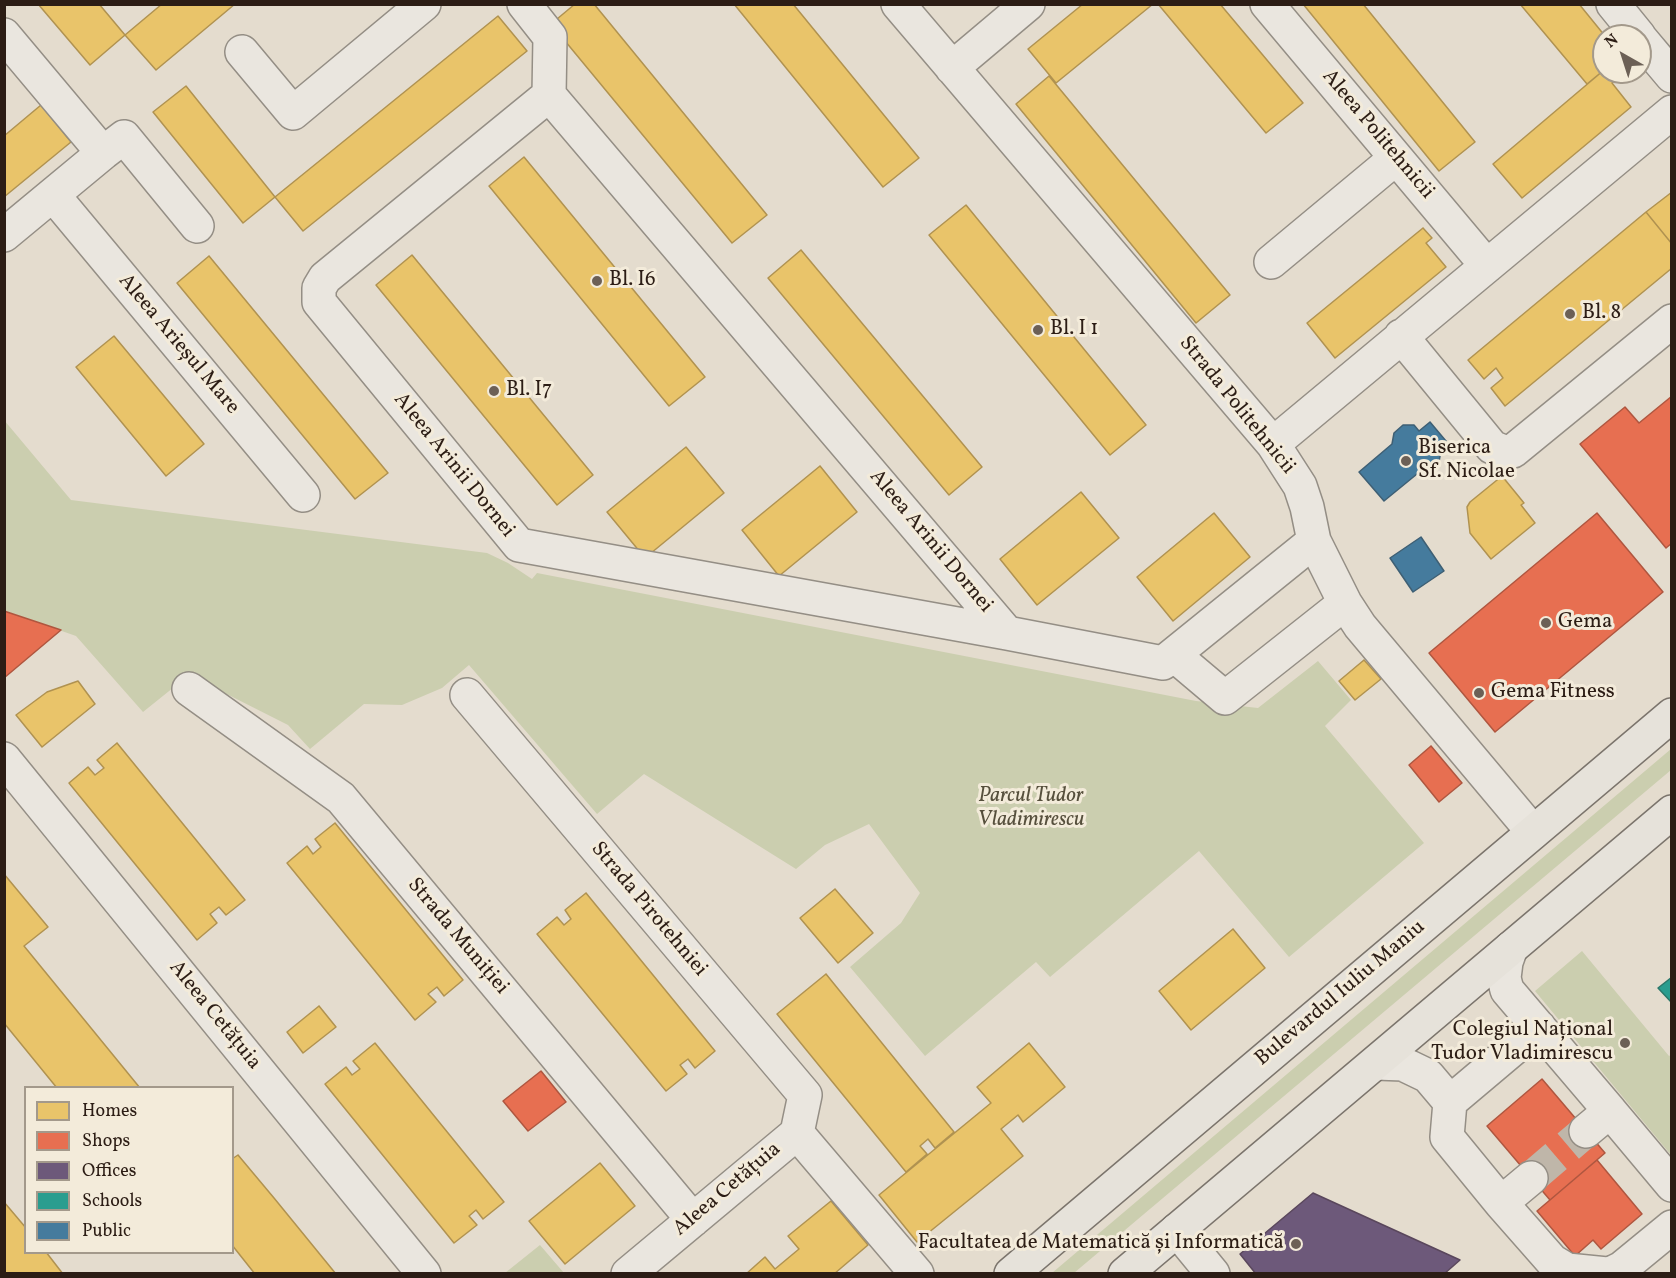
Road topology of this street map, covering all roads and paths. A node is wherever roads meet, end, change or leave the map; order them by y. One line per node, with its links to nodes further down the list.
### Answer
1 (424, 4): 9 (street)
2 (524, 4): 13 (street)
3 (898, 4): 11 (street, Strada Politehnicii)
4 (1028, 4): 11 (street)
5 (1267, 4): 16 (street, Aleea Politehnicii)
6 (1613, 4): 7 (street)
7 (1629, 24)
8 (4, 35): 15 (street)
9 (242, 52)
10 (1652, 53): 12 (street)
11 (952, 68): 24 (street, Strada Politehnicii)
12 (1671, 76)
13 (549, 95): 28 (street, Aleea Arinii Dornei); 28 (street, Aleea Arinii Dornei)
14 (1671, 112): 21 (street)
15 (103, 153): 17 (street); 18 (street)
16 (1396, 158): 20 (street); 21 (street, Aleea Politehnicii)
17 (53, 195): 19 (street); 25 (street, Aleea Arieșul Mare)
18 (197, 226)
19 (4, 235)
20 (1271, 262)
21 (1486, 266): 23 (street)
22 (1671, 321): 23 (street)
23 (1401, 336): 24 (street)
24 (1273, 444): 26 (street, Strada Politehnicii)
25 (303, 495)
26 (1314, 541): 27 (street, Strada Politehnicii); 29 (street, Aleea Arinii Dornei)
27 (1345, 603): 29 (street); 35 (street, Strada Politehnicii)
28 (1006, 633): 29 (street, Aleea Arinii Dornei)
29 (1174, 655)
30 (189, 689): 44 (street, Strada Muniției)
31 (467, 695): 40 (street, Strada Pirotehniei)
32 (1671, 715): 35 (main road, Bulevardul Iuliu Maniu)
33 (7, 766): 47 (street, Aleea Cetățuia)
34 (1671, 812): 36 (main road)
35 (1533, 832): 50 (main road, Bulevardul Iuliu Maniu)
36 (1511, 948): 37 (street); 38 (main road)
37 (1539, 1027): 39 (street); 42 (street)
38 (1376, 1063): 39 (street); 46 (main road)
39 (1450, 1102): 43 (street)
40 (797, 1133): 44 (street, Aleea Cetățuia); 49 (street, Aleea Cetățuia)
41 (1531, 1178): 43 (street)
42 (1671, 1185)
43 (1501, 1203): 53 (street)
44 (693, 1220): 48 (street, Aleea Cetățuia)
45 (1671, 1227): 53 (street)
46 (1178, 1230): 51 (main road); 52 (street)
47 (424, 1274)
48 (628, 1274)
49 (917, 1274)
50 (1011, 1274)
51 (1125, 1274)
52 (1213, 1274)
53 (1609, 1274)

